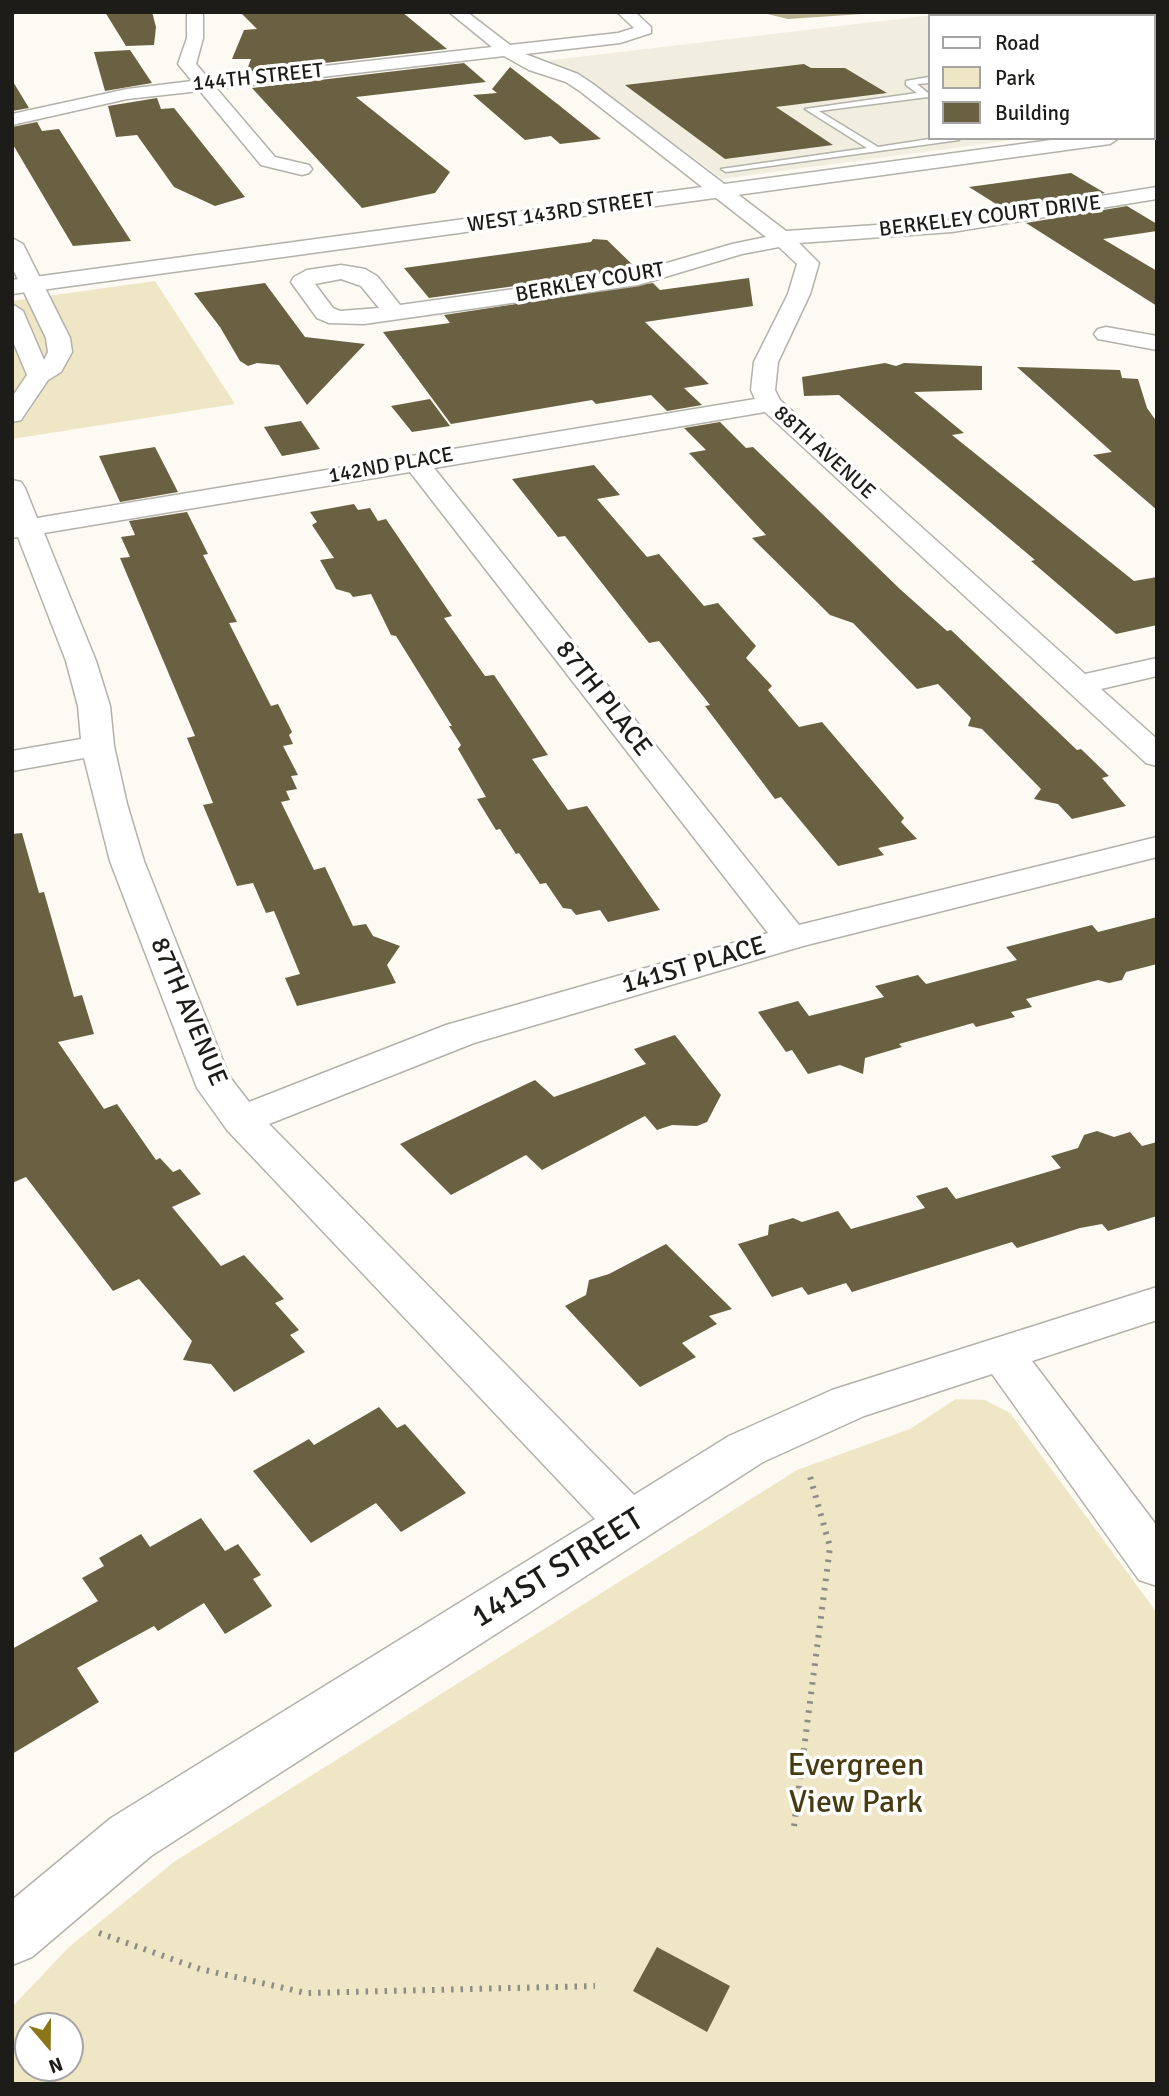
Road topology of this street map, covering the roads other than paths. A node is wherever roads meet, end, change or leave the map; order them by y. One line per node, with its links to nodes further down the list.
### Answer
1 (195, 12): 6 (street)
2 (457, 12): 4 (street, 88TH AVENUE)
3 (625, 12): 4 (street, 144TH STREET)
4 (507, 51): 6 (street, 144TH STREET); 14 (street, 88TH AVENUE)
5 (928, 80): 7 (lane)
6 (201, 84): 8 (street, 144TH STREET); 12 (street)
7 (927, 95): 11 (lane)
8 (12, 120)
9 (943, 140): 11 (lane)
10 (1078, 140): 14 (street, WEST 143RD STREET)
11 (876, 150): 13 (lane)
12 (302, 169)
13 (726, 169)
14 (720, 191): 16 (street, 88TH AVENUE); 18 (street, WEST 143RD STREET)
15 (1157, 193): 16 (street, BERKELEY COURT DRIVE)
16 (782, 239): 20 (street, BERKLEY COURT); 24 (street, 88TH AVENUE)
17 (12, 244): 18 (street)
18 (23, 286): 23 (street)
19 (12, 311): 23 (street)
20 (394, 313)
21 (1106, 334): 22 (street)
22 (1157, 343)
23 (39, 375): 25 (street)
24 (770, 404): 26 (street, 142ND PLACE); 30 (street, 88TH AVENUE)
25 (12, 415)
26 (415, 461): 28 (street, 142ND PLACE); 35 (street, 87TH PLACE)
27 (12, 488): 28 (street, 87TH AVENUE)
28 (19, 529): 31 (street, 87TH AVENUE)
29 (1157, 667): 30 (street)
30 (1079, 685): 32 (street, 88TH AVENUE)
31 (98, 746): 33 (street); 36 (street, 87TH AVENUE)
32 (1157, 756)
33 (12, 761)
34 (1157, 847): 35 (street, 141ST PLACE)
35 (791, 938): 36 (street, 141ST PLACE)
36 (241, 1119): 39 (street, 87TH AVENUE)
37 (1157, 1303): 38 (street, 141ST STREET)
38 (1002, 1354): 39 (street, 141ST STREET); 40 (street)
39 (630, 1523): 41 (street, 141ST STREET)
40 (1157, 1565)
41 (12, 1937)

